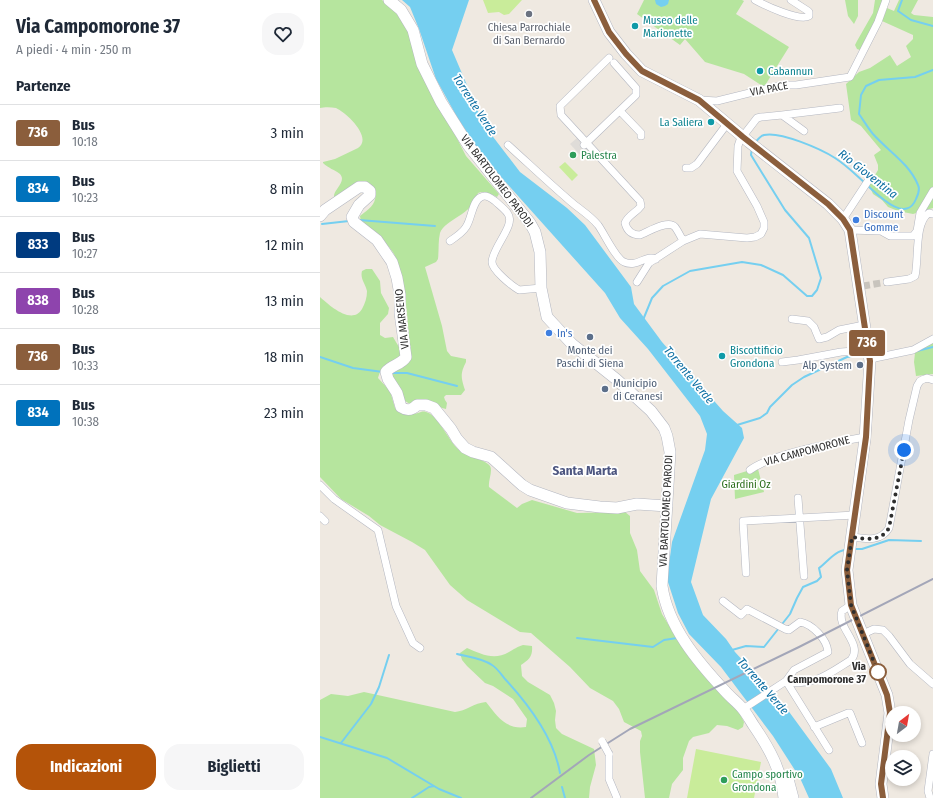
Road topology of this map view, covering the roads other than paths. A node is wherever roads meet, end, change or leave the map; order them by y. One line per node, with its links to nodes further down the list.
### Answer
1 (389, 0): 28 (main road, VIA BARTOLOMEO PARODI)
2 (595, 0): 6 (main road, VIA CAMPOMORONE)
3 (755, 0): 4 (street)
4 (791, 0)
5 (886, 0): 6 (street, VIA PACE)
6 (699, 100): 10 (main road, VIA CAMPOMORONE)
7 (840, 108): 9 (street)
8 (620, 111): 12 (street); 14 (street); 14 (street)
9 (782, 115): 11 (street); 13 (street)
10 (728, 124): 13 (main road, VIA CAMPOMORONE); 16 (street)
11 (804, 131)
12 (641, 136)
13 (746, 139): 21 (main road, VIA CAMPOMORONE); 24 (street)
14 (585, 144): 24 (street)
15 (508, 145): 25 (street)
16 (686, 168)
17 (868, 181): 21 (street)
18 (933, 191): 22 (street)
19 (933, 214): 27 (street)
20 (320, 216): 39 (main road, VIA MARSENO)
21 (843, 219): 22 (main road, VIA CAMPOMORONE)
22 (850, 230): 30 (main road, VIA CAMPOMORONE)
23 (450, 241): 28 (street)
24 (683, 241): 25 (street)
25 (656, 259): 26 (street)
26 (638, 282)
27 (887, 282)
28 (541, 288): 39 (main road, VIA BARTOLOMEO PARODI)
29 (792, 319): 30 (street)
30 (864, 325): 32 (main road, VIA CAMPOMORONE)
31 (933, 338): 32 (street)
32 (869, 355): 33 (street); 35 (main road, VIA CAMPOMORONE)
33 (782, 362)
34 (933, 380): 42 (street)
35 (866, 437): 36 (street, VIA CAMPOMORONE); 40 (main road, VIA CAMPOMORONE)
36 (750, 470)
37 (320, 485): 48 (street)
38 (798, 498): 41 (street)
39 (667, 506): 51 (main road, VIA BARTOLOMEO PARODI)
40 (856, 515): 41 (street); 42 (main road, VIA CAMPOMORONE)
41 (800, 518): 43 (street); 44 (street)
42 (851, 545): 46 (main road, VIA CAMPOMORONE)
43 (746, 573)
44 (804, 576)
45 (723, 601): 49 (street)
46 (851, 605): 47 (main road, VIA CAMPOMORONE); 49 (street)
47 (862, 634): 50 (street); 61 (main road, VIA CAMPOMORONE)
48 (420, 648)
49 (784, 682): 51 (street); 52 (street)
50 (933, 684)
51 (743, 709): 55 (main road, VIA BARTOLOMEO PARODI)
52 (814, 727): 54 (street); 56 (street)
53 (600, 739): 58 (street, bridge)
54 (862, 743)
55 (768, 746): 59 (main road); 60 (main road)
56 (829, 750)
57 (933, 754): 62 (street)
58 (617, 798)
59 (784, 798)
60 (793, 798)
61 (883, 798)
62 (930, 798)

